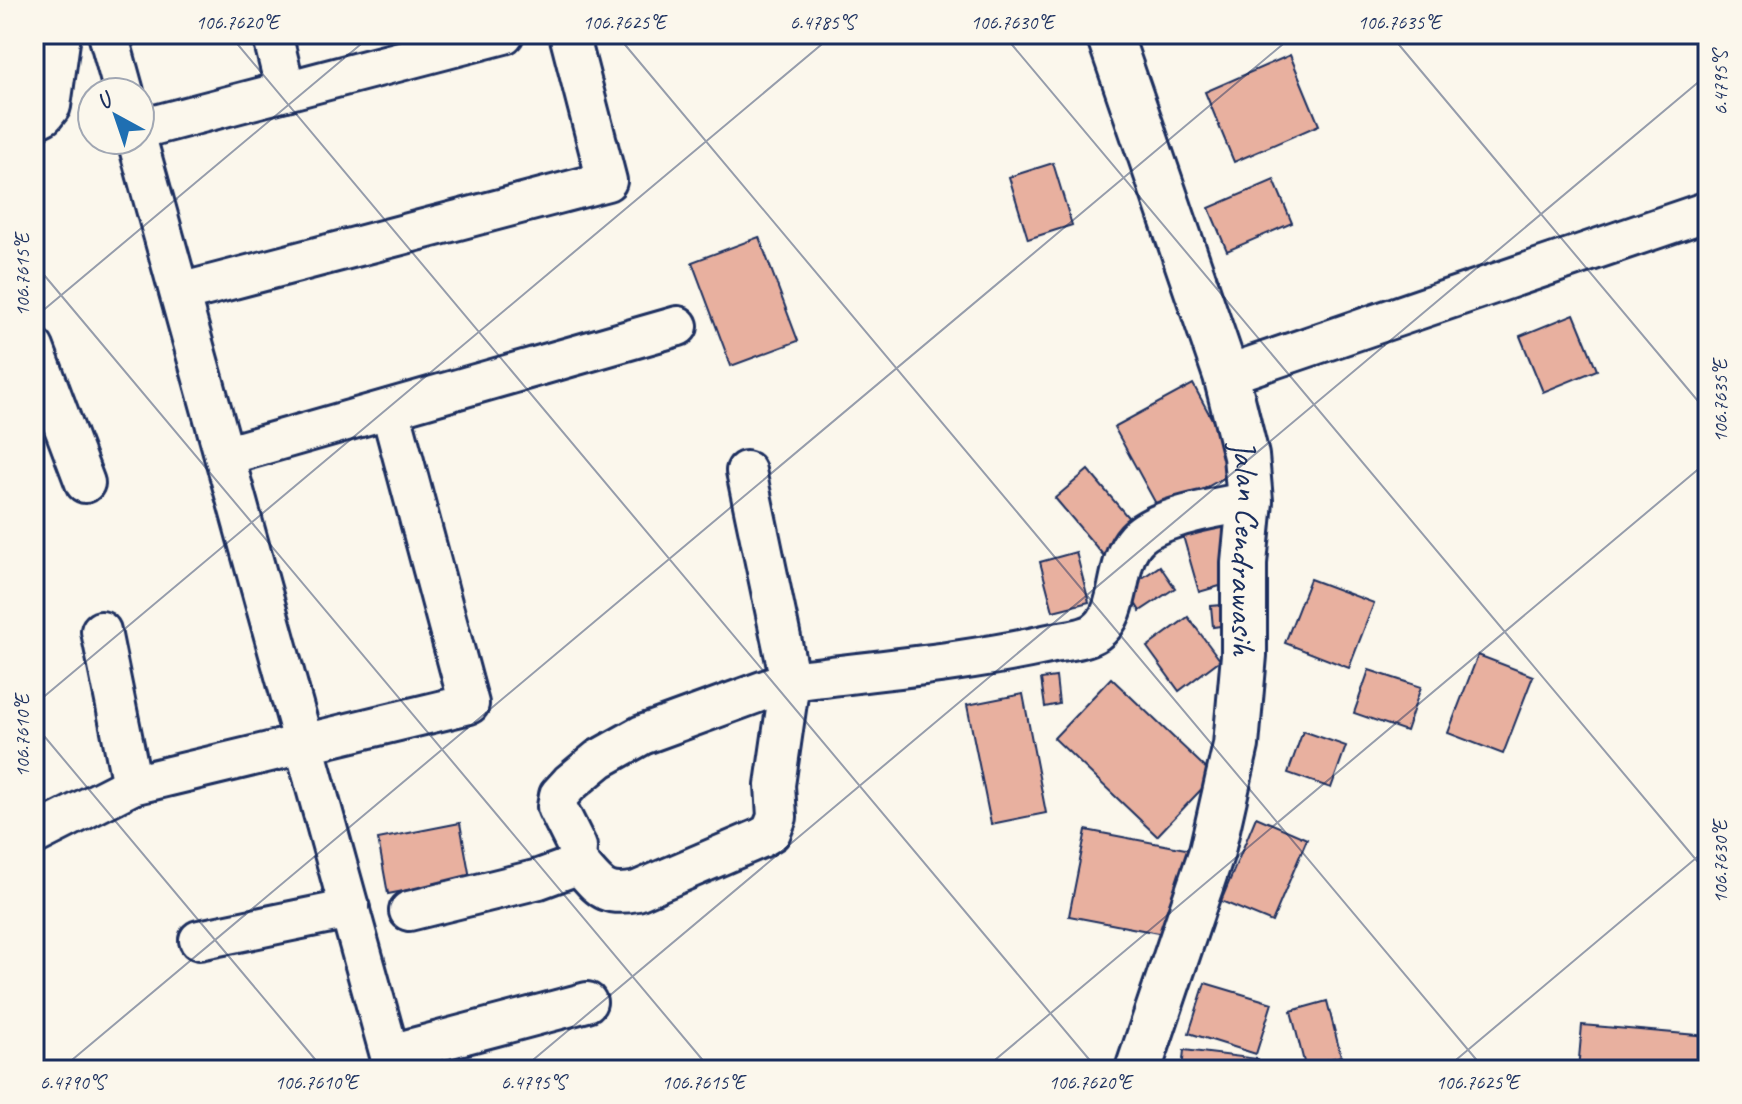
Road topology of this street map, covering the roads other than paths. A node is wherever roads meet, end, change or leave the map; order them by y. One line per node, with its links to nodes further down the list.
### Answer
1 (61, 34): 9 (street)
2 (108, 34): 7 (street)
3 (272, 34): 8 (street)
4 (504, 34): 8 (street)
5 (569, 34): 13 (street)
6 (1109, 34): 16 (street, Jalan Cendrawasih)
7 (120, 76)
8 (286, 91): 10 (street)
9 (34, 120)
10 (156, 125)
11 (141, 156): 13 (street)
12 (1708, 211): 16 (street)
13 (180, 293): 18 (street)
14 (678, 326): 17 (street)
15 (34, 348): 20 (street)
16 (1226, 375): 21 (street, Jalan Cendrawasih)
17 (390, 409): 18 (street); 24 (street)
18 (224, 456): 24 (street)
19 (746, 471): 23 (street)
20 (85, 483)
21 (1250, 501): 23 (street); 33 (street, Jalan Cendrawasih)
22 (101, 631): 25 (street)
23 (790, 681): 27 (street); 27 (street)
24 (304, 744): 25 (street); 28 (street)
25 (132, 785): 26 (street)
26 (34, 835)
27 (576, 861): 29 (street)
28 (350, 909): 30 (street); 32 (street)
29 (409, 911)
30 (199, 940)
31 (587, 1002): 32 (street)
32 (392, 1062)
33 (1138, 1070)

